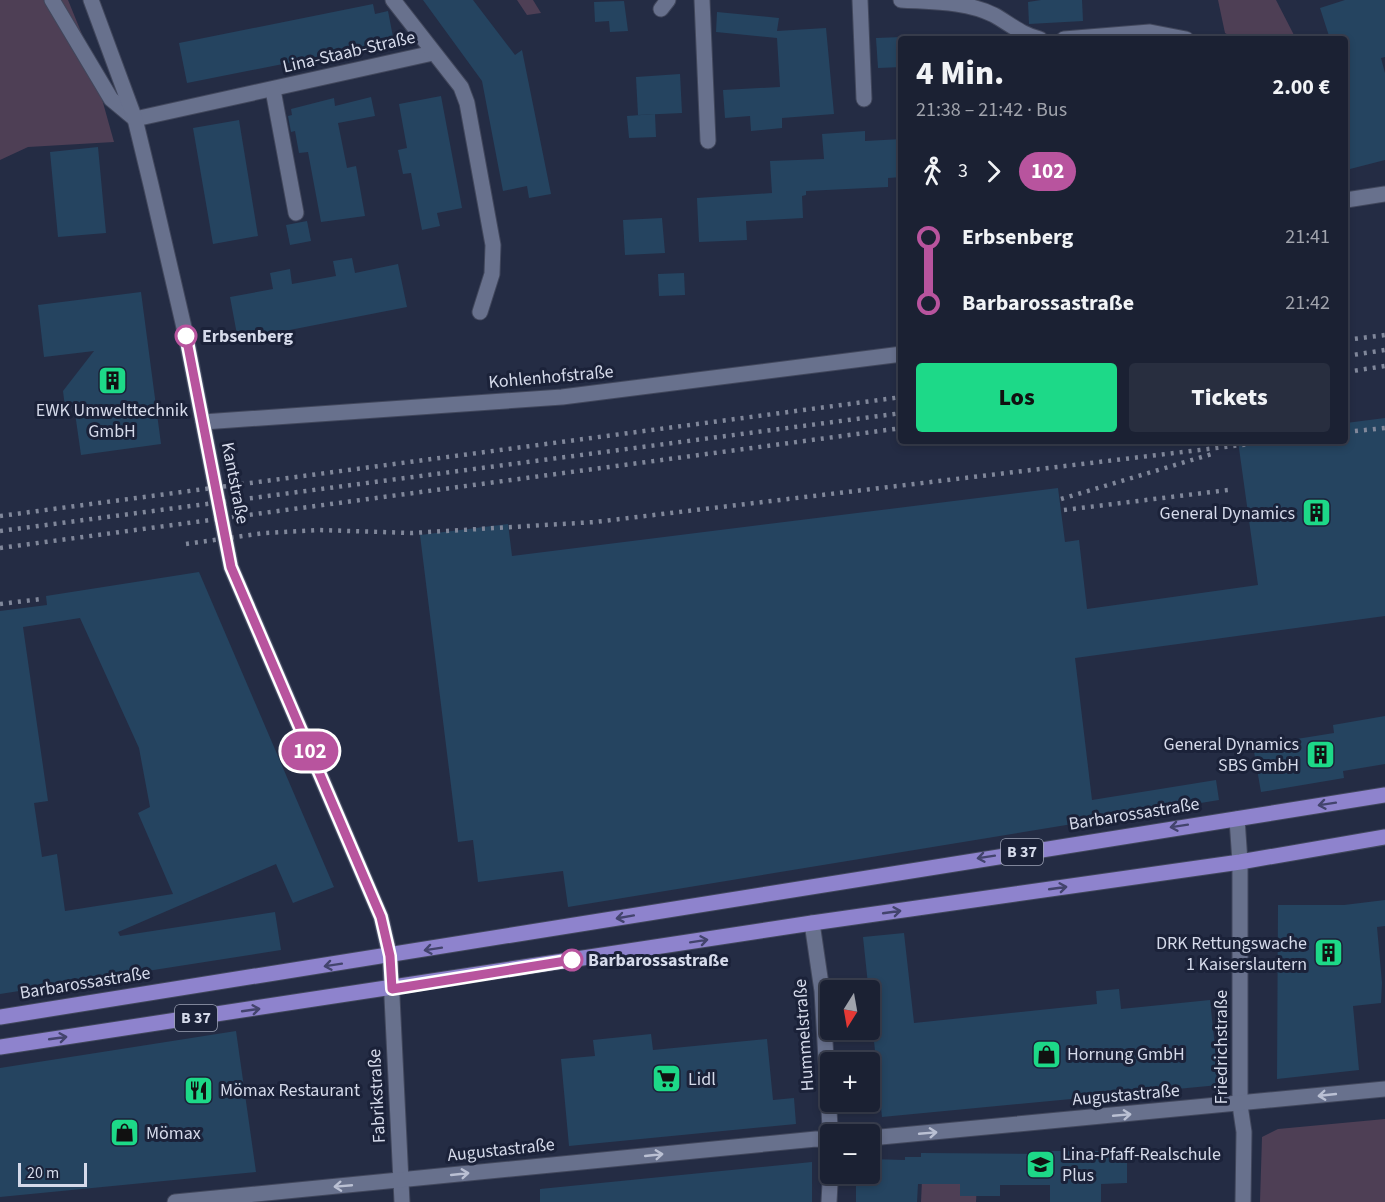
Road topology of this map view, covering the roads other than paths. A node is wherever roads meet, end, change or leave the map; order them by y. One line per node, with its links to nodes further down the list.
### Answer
1 (52, 0): 13 (street)
2 (92, 0): 13 (street, Kantstraße)
3 (393, 0): 10 (street)
4 (702, 0): 14 (street)
5 (860, 0): 12 (street)
6 (901, 0): 7 (street)
7 (1032, 36)
8 (1101, 36): 9 (street)
9 (1171, 36)
10 (433, 53): 11 (street, Lina-Staab-Straße); 18 (street)
11 (273, 90): 13 (street, Lina-Staab-Straße); 17 (street, Lina-Staab-Straße)
12 (864, 99)
13 (135, 119): 20 (street, Kantstraße)
14 (708, 141)
15 (1385, 194): 16 (street)
16 (1348, 200)
17 (296, 213)
18 (480, 312)
19 (898, 355): 20 (street, Kohlenhofstraße)
20 (203, 422): 26 (street, Kantstraße)
21 (1385, 795): 22 (main road, Barbarossastraße / B 37, one-way to 22)
22 (1237, 819): 24 (street, Friedrichstraße); 26 (main road, Barbarossastraße / B 37, one-way to 26)
23 (1385, 837): 24 (main road, B 37)
24 (1240, 862): 25 (main road, B 37, one-way to 24); 31 (street, Friedrichstraße)
25 (812, 923): 27 (main road, B 37, one-way to 25); 32 (street, Hummelstraße)
26 (390, 956): 27 (street, Kantstraße); 28 (main road, Barbarossastraße / B 37, one-way to 28)
27 (392, 989): 29 (main road, B 37, one-way to 27); 35 (street, Fabrikstraße)
28 (0, 1017)
29 (0, 1047)
30 (1385, 1089): 31 (street, Augustastraße, one-way to 31)
31 (1240, 1105): 33 (street, Augustastraße, one-way to 31); 40 (street, Friedrichstraße)
32 (830, 1124)
33 (880, 1137)
34 (820, 1139): 35 (street, Augustastraße, one-way to 34)
35 (402, 1180): 37 (street, Augustastraße, one-way to 37); 38 (street, Fabrikstraße)
36 (830, 1184): 39 (street)
37 (175, 1202)
38 (402, 1202)
39 (830, 1202)
40 (1243, 1202)

